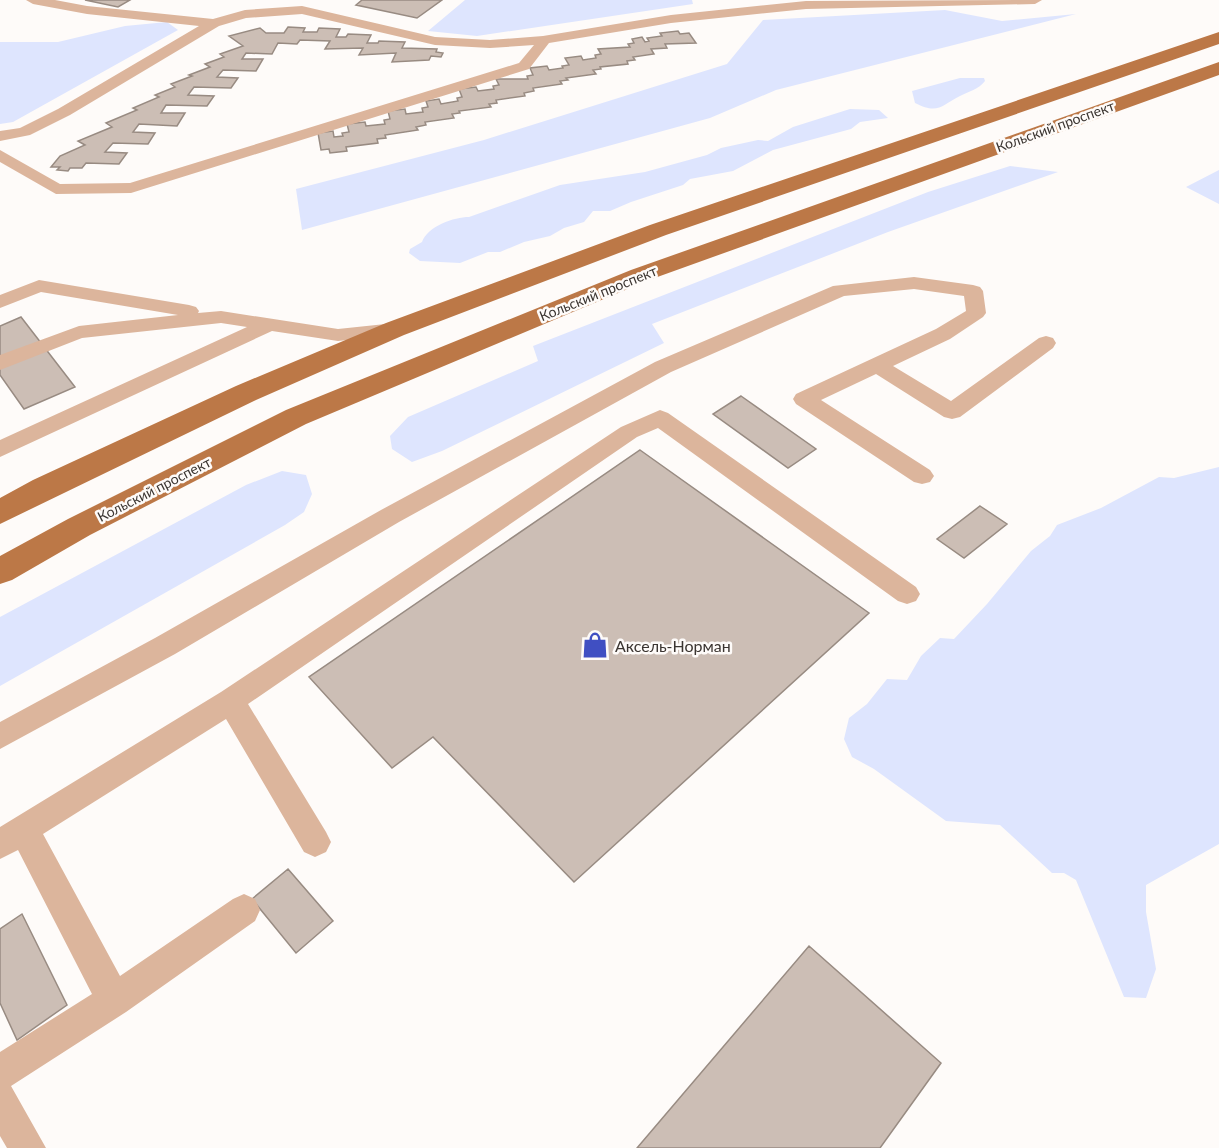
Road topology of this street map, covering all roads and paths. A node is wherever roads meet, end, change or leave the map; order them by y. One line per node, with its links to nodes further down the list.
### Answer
1 (33, 0): 4 (lane)
2 (1035, 0): 7 (lane)
3 (177, 6): 4 (lane)
4 (158, 18): 5 (lane)
5 (214, 23): 7 (lane); 9 (lane)
6 (1219, 38): 14 (main road, Кольский проспект)
7 (543, 40): 10 (lane)
8 (1219, 68): 21 (main road, Кольский проспект)
9 (0, 136)
10 (0, 155)
11 (0, 302): 12 (lane)
12 (221, 317): 13 (lane); 16 (lane)
13 (268, 325): 14 (lane); 18 (lane)
14 (395, 329): 20 (main road, Кольский проспект)
15 (1046, 344): 17 (lane)
16 (0, 363)
17 (877, 365): 19 (lane); 24 (lane)
18 (0, 449)
19 (922, 476)
20 (0, 512)
21 (0, 571)
22 (907, 594): 23 (lane)
23 (231, 701): 25 (lane); 26 (lane)
24 (0, 736)
25 (12, 837): 28 (lane)
26 (315, 842)
27 (244, 910): 28 (lane)
28 (114, 1000): 29 (lane)
29 (0, 1072)
30 (0, 1100): 31 (lane)
31 (27, 1148)

